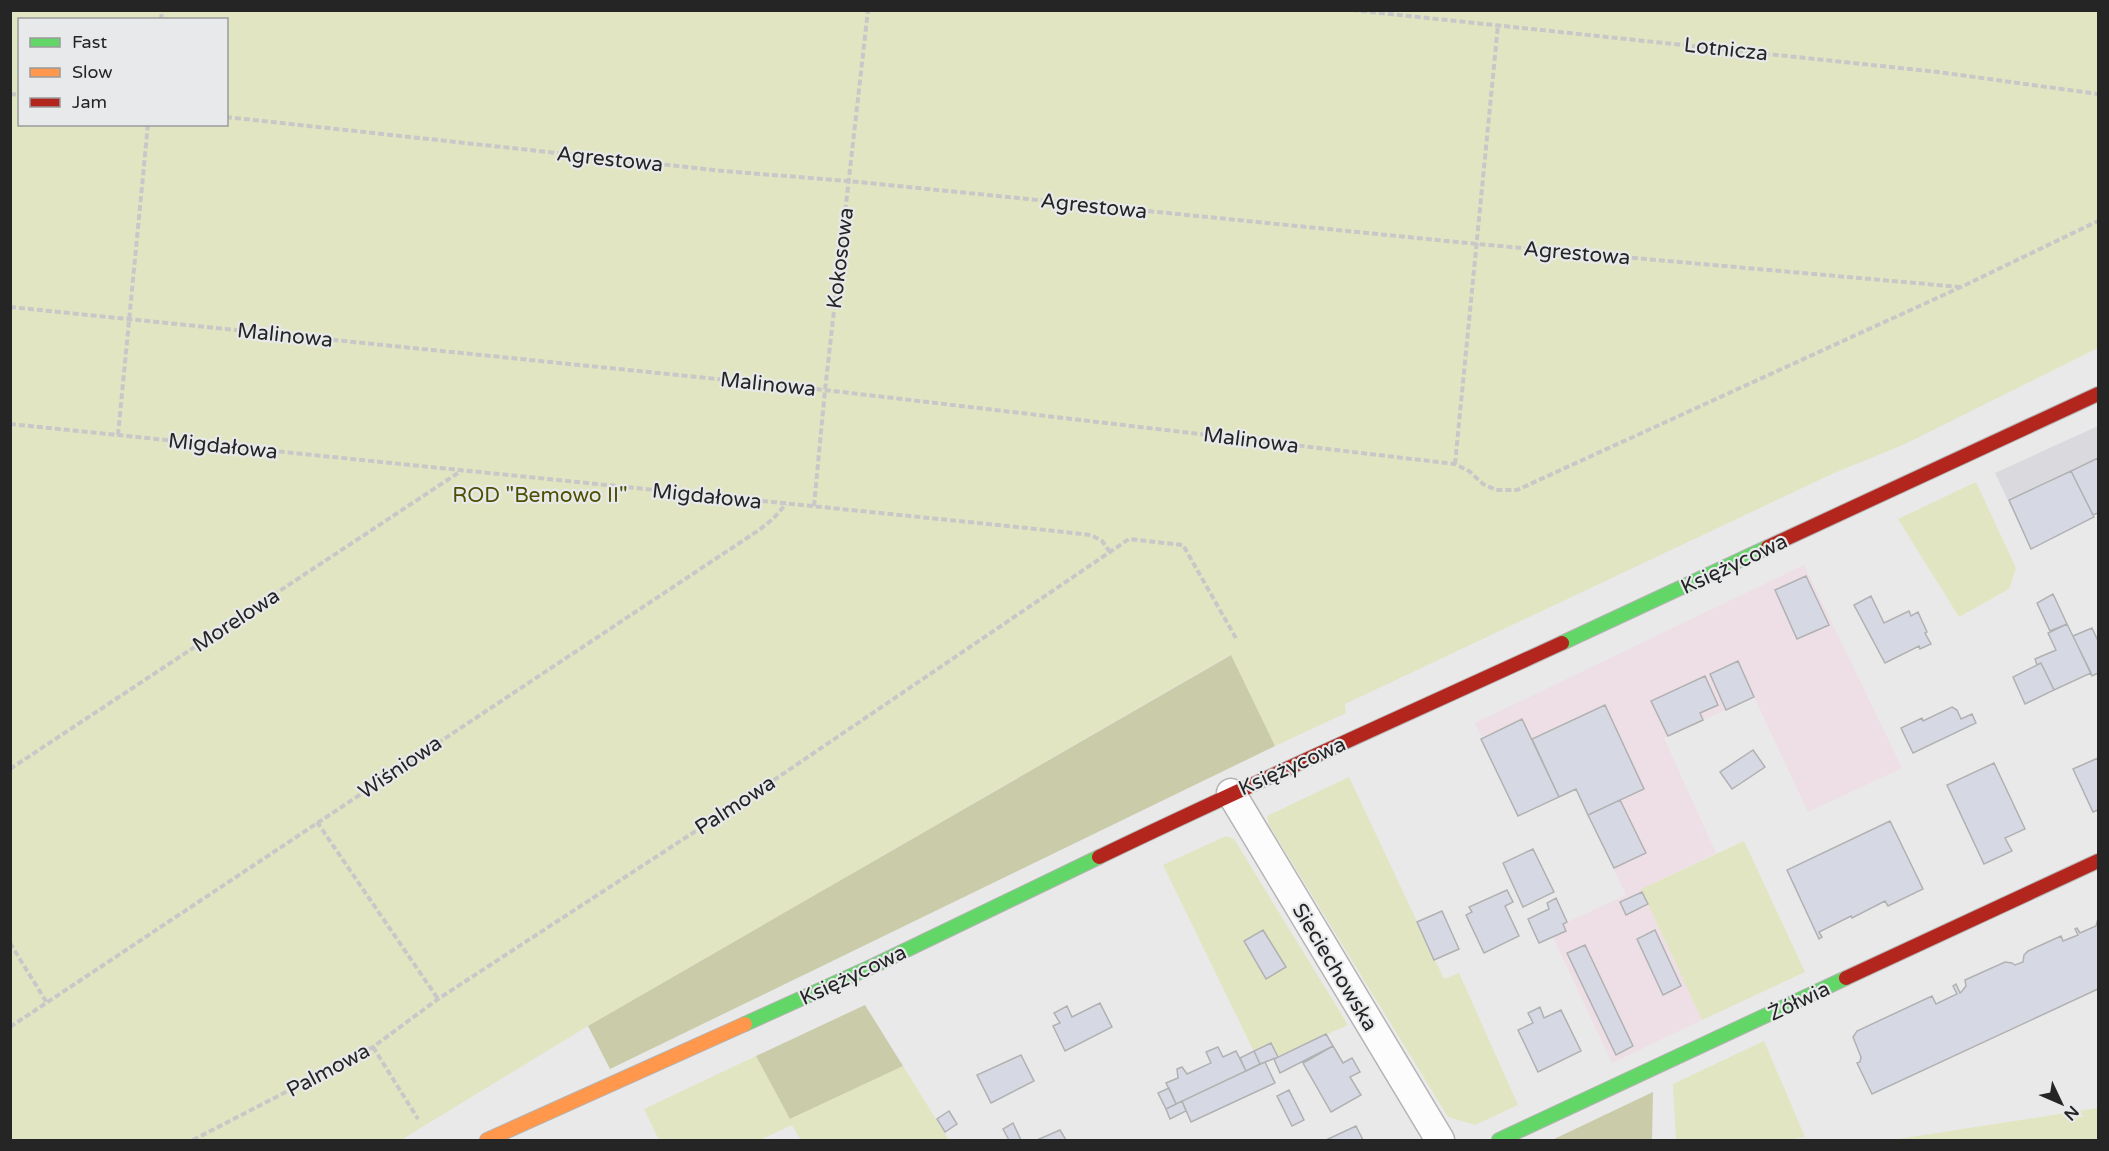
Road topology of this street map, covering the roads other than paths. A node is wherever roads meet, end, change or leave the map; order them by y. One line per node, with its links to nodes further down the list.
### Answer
1 (2098, 394): 2 (street, Księżycowa)
2 (1231, 793): 4 (street, Księżycowa); 5 (street, Sieciechowska)
3 (2098, 861): 6 (street, Żółwia)
4 (487, 1140)
5 (1440, 1140)
6 (1499, 1140)

